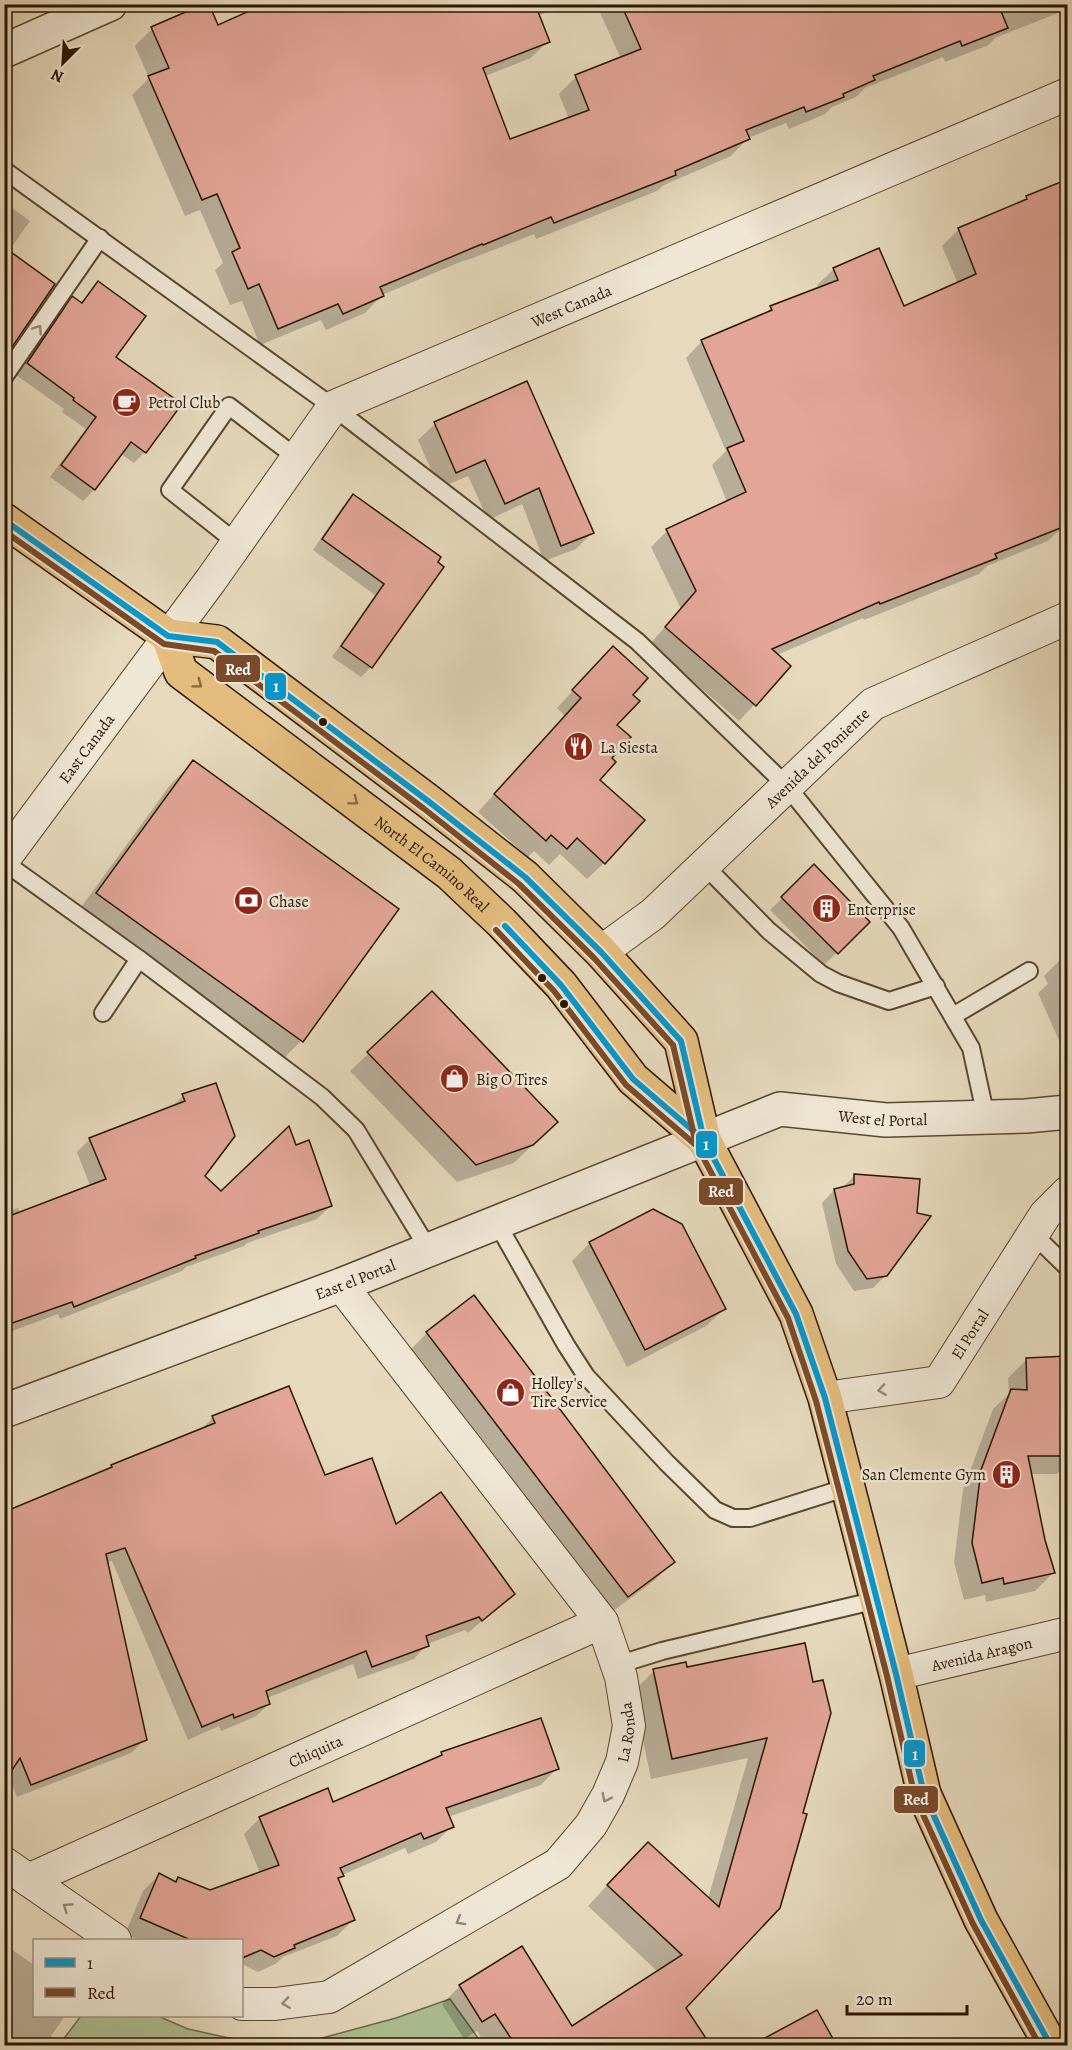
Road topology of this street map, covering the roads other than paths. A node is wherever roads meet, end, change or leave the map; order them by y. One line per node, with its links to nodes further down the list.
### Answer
1 (110, 4): 2 (street)
2 (4, 51)
3 (1068, 94): 7 (street, West Canada)
4 (4, 170): 5 (lane)
5 (100, 238): 6 (lane, one-way to 5); 7 (lane)
6 (4, 376)
7 (333, 407): 8 (street); 13 (lane)
8 (297, 458): 10 (street); 10 (lane)
9 (4, 520): 12 (main road, North El Camino Real)
10 (237, 543): 12 (street)
11 (1068, 618): 13 (street, Avenida del Poniente)
12 (168, 636): 14 (street, East Canada); 16 (main road, North El Camino Real); 24 (main road, North El Camino Real, one-way to 24)
13 (786, 785): 15 (street, Avenida del Poniente); 19 (lane)
14 (4, 861): 17 (lane)
15 (704, 865): 16 (street, Avenida del Poniente); 19 (lane)
16 (601, 952): 24 (main road, North El Camino Real)
17 (139, 959): 20 (lane); 28 (lane)
18 (1029, 971): 21 (lane)
19 (936, 986): 21 (lane)
20 (103, 1013)
21 (952, 1016): 23 (lane)
22 (1068, 1112): 23 (street, West el Portal)
23 (986, 1117): 24 (street, West el Portal)
24 (704, 1140): 26 (street, East el Portal); 31 (main road, North El Camino Real)
25 (1068, 1192): 27 (street, El Portal)
26 (497, 1223): 28 (street, East el Portal); 33 (lane)
27 (1033, 1234): 29 (lane); 31 (street, El Portal, one-way to 31)
28 (429, 1250): 30 (street, East el Portal)
29 (1068, 1268)
30 (341, 1286): 32 (street, East el Portal); 35 (street, La Ronda)
31 (825, 1398): 33 (main road, North El Camino Real)
32 (4, 1411)
33 (848, 1487): 34 (main road, North El Camino Real)
34 (877, 1600): 37 (lane); 38 (main road, North El Camino Real)
35 (602, 1622): 37 (street, La Ronda); 39 (street, Chiquita)
36 (1068, 1633): 38 (street, Avenida Aragon)
37 (618, 1665): 41 (street, La Ronda, one-way to 41)
38 (896, 1674): 42 (main road, North El Camino Real)
39 (16, 1872): 40 (street, one-way to 39)
40 (112, 1939)
41 (243, 2004)
42 (1051, 2046)

